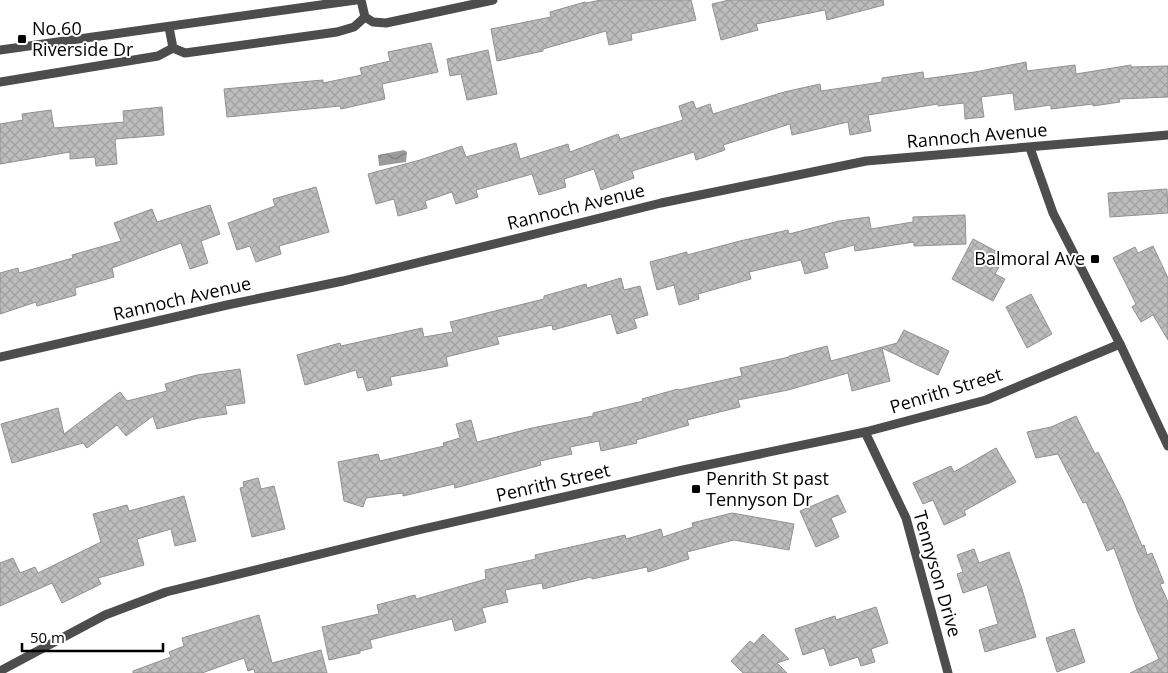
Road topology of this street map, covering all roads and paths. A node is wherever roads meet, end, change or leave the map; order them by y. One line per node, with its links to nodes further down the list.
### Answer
1 (356, 0): 5 (street)
2 (361, 0): 4 (street)
3 (494, 0): 4 (street)
4 (365, 17): 6 (street)
5 (169, 27): 6 (street); 7 (street)
6 (173, 48): 8 (street)
7 (0, 50)
8 (0, 82)
9 (1168, 135): 10 (street, Rannoch Avenue)
10 (1030, 148): 11 (street); 12 (street, Rannoch Avenue)
11 (1120, 344): 13 (street, Penrith Street); 14 (street)
12 (0, 357)
13 (865, 432): 15 (street, Penrith Street); 16 (street, Tennyson Drive)
14 (1168, 446)
15 (0, 671)
16 (948, 673)

